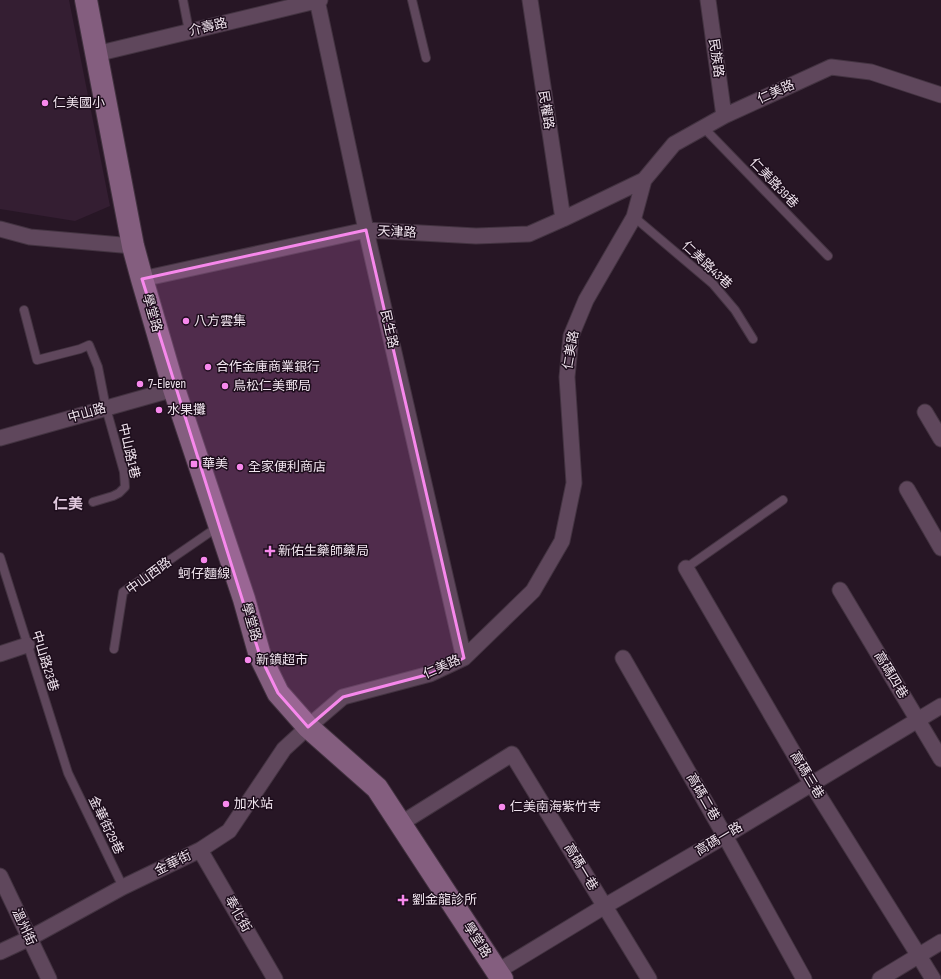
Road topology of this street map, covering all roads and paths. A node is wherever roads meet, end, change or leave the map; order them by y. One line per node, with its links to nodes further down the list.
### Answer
1 (86, 0): 8 (street, 學堂路)
2 (183, 0): 7 (lane)
3 (318, 0): 7 (street, 介壽路); 17 (street, 民生路)
4 (412, 0): 9 (lane)
5 (530, 0): 15 (street, 民權路)
6 (708, 0): 11 (street, 民族路)
7 (189, 31): 8 (street, 介壽路)
8 (96, 54): 18 (street, 學堂路)
9 (426, 58)
10 (941, 94): 11 (street, 仁美路)
11 (724, 116): 12 (street, 仁美路)
12 (703, 127): 13 (street, 仁美路); 19 (lane, 仁美路39巷)
13 (644, 180): 14 (street, 仁美路); 15 (street, 天津路)
14 (634, 216): 22 (lane, 仁美路43巷); 39 (street, 仁美路)
15 (563, 219): 17 (street, 天津路)
16 (0, 229): 18 (street)
17 (366, 230): 20 (street, 天津路); 39 (street, 民生路)
18 (134, 246): 20 (street, 學堂路)
19 (828, 256)
20 (142, 279): 23 (street, 學堂路)
21 (24, 310): 24 (lane)
22 (754, 339)
23 (174, 388): 24 (street, 中山路); 31 (street, 學堂路)
24 (106, 408): 26 (street, 中山路); 30 (lane, 中山路1巷)
25 (925, 412): 27 (street)
26 (0, 438)
27 (941, 440)
28 (907, 490): 32 (street)
29 (783, 500): 34 (lane)
30 (93, 502)
31 (220, 526): 37 (lane, 中山西路); 43 (street, 學堂路)
32 (941, 548)
33 (0, 557): 36 (lane, 中山路23巷)
34 (686, 568): 46 (street, 高碼三巷)
35 (840, 590): 42 (street, 高碼四巷)
36 (27, 645): 38 (street); 45 (lane, 中山路23巷)
37 (114, 649)
38 (0, 654)
39 (464, 658): 43 (street, 仁美路)
40 (623, 658): 48 (street, 高碼二巷)
41 (941, 706): 42 (street, 高碼一路)
42 (917, 720): 44 (street, 高碼四巷); 46 (street, 高碼一路)
43 (308, 727): 47 (street, 學堂路); 49 (street, 金華街)
44 (941, 759)
45 (68, 773): 51 (lane, 金華街29巷)
46 (811, 783): 48 (street, 高碼一路); 56 (street, 高碼三巷)
47 (400, 824): 52 (street, 高碼一巷); 57 (street, 學堂路)
48 (725, 836): 52 (street, 高碼一路); 61 (street, 高碼二巷)
49 (200, 850): 51 (street, 金華街); 59 (street, 奉化街)
50 (0, 876): 53 (street, 溫州街)
51 (123, 887): 53 (street, 金華街)
52 (605, 906): 57 (street, 高碼一路); 60 (street, 高碼一巷)
53 (30, 938): 55 (street, 金華街); 58 (street, 溫州街)
54 (941, 942): 56 (street)
55 (0, 952)
56 (919, 956): 62 (street); 63 (street, 高碼三巷)
57 (500, 975)
58 (49, 979)
59 (276, 979)
60 (649, 979)
61 (804, 979)
62 (880, 979)
63 (932, 979)

